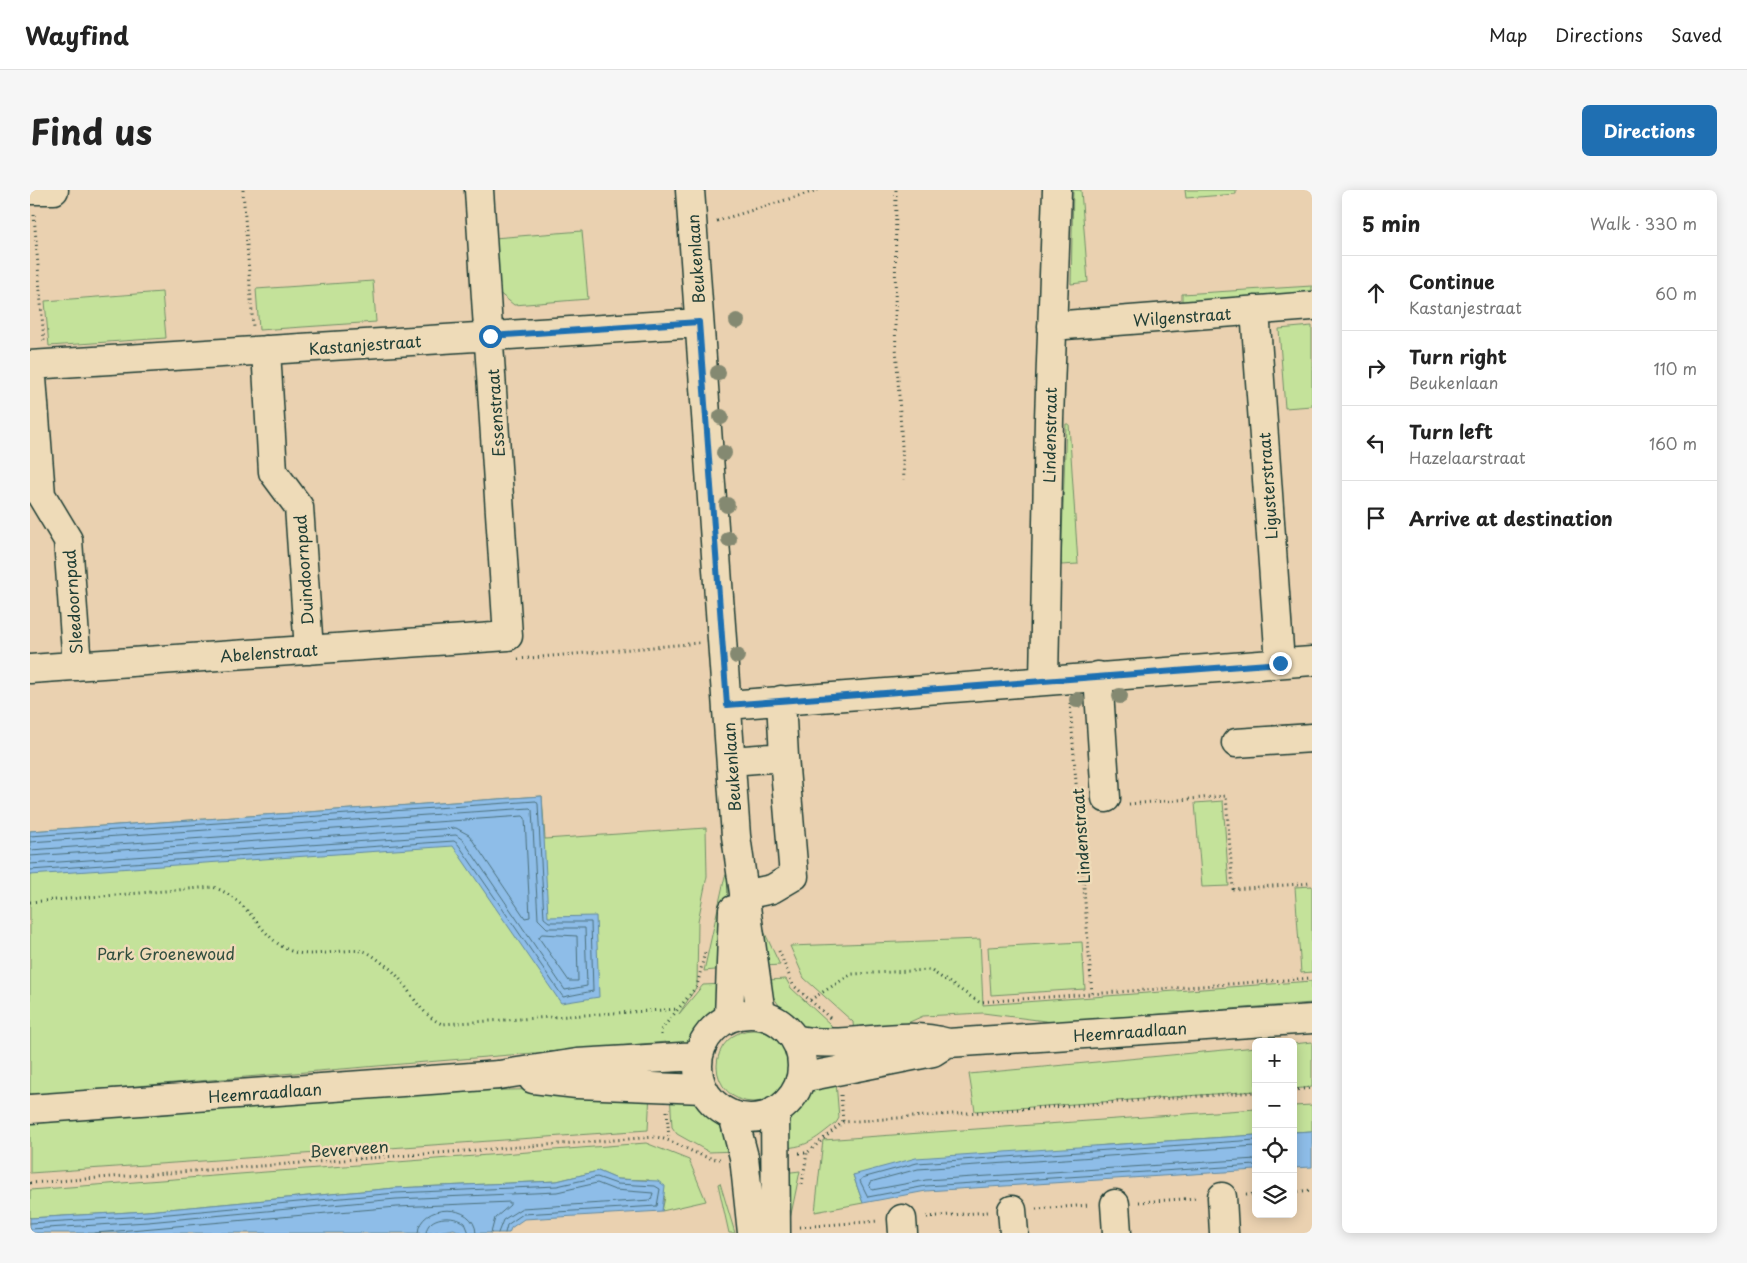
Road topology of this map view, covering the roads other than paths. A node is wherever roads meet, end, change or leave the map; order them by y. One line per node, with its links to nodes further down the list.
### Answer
1 (479, 190): 8 (street, Essenstraat)
2 (690, 190): 6 (street, Beukenlaan)
3 (1057, 190): 7 (street, Lindenstraat)
4 (1312, 306): 5 (street, Wilgenstraat)
5 (1255, 310): 7 (street, Wilgenstraat); 14 (street, Ligusterstraat)
6 (699, 322): 8 (street, Kastanjestraat); 20 (street, Beukenlaan)
7 (1052, 326): 18 (street, Lindenstraat)
8 (490, 336): 9 (street, Kastanjestraat); 11 (street, Essenstraat)
9 (261, 351): 10 (street, Kastanjestraat); 12 (street, Duindoornpad)
10 (35, 365): 15 (street, Sleedoornpad)
11 (508, 636): 12 (street, Abelenstraat)
12 (309, 650): 15 (street, Abelenstraat)
13 (1312, 660): 14 (street)
14 (1280, 663): 17 (street)
15 (77, 666): 16 (street, Abelenstraat)
16 (30, 669)
17 (1098, 676): 18 (street); 25 (street, Lindenstraat)
18 (1056, 679): 19 (street)
19 (781, 700): 20 (street); 23 (street)
20 (727, 705): 24 (street, Beukenlaan)
21 (1312, 738): 22 (street)
22 (1236, 743)
23 (784, 757): 24 (street); 27 (street)
24 (731, 761): 26 (street, Beukenlaan)
25 (1107, 803)
26 (736, 836): 27 (street, Beukenlaan); 29 (street, Beukenlaan)
27 (744, 894): 28 (street, Beukenlaan)
28 (760, 1014): 29 (street); 31 (street)
29 (729, 1017): 33 (street)
30 (1312, 1019): 32 (street, Heemraadlaan)
31 (795, 1039): 32 (street, Heemraadlaan); 35 (street)
32 (948, 1043): 35 (street, Heemraadlaan)
33 (698, 1056): 34 (street, Heemraadlaan); 36 (street)
34 (499, 1075): 36 (street, Heemraadlaan); 37 (street, Heemraadlaan)
35 (801, 1078): 38 (street)
36 (703, 1089): 39 (street)
37 (30, 1109)
38 (775, 1111): 39 (street); 43 (street)
39 (733, 1115): 42 (street)
40 (1222, 1196): 45 (street)
41 (1115, 1204): 44 (street)
42 (752, 1233)
43 (776, 1233)
44 (1117, 1233)
45 (1224, 1233)

